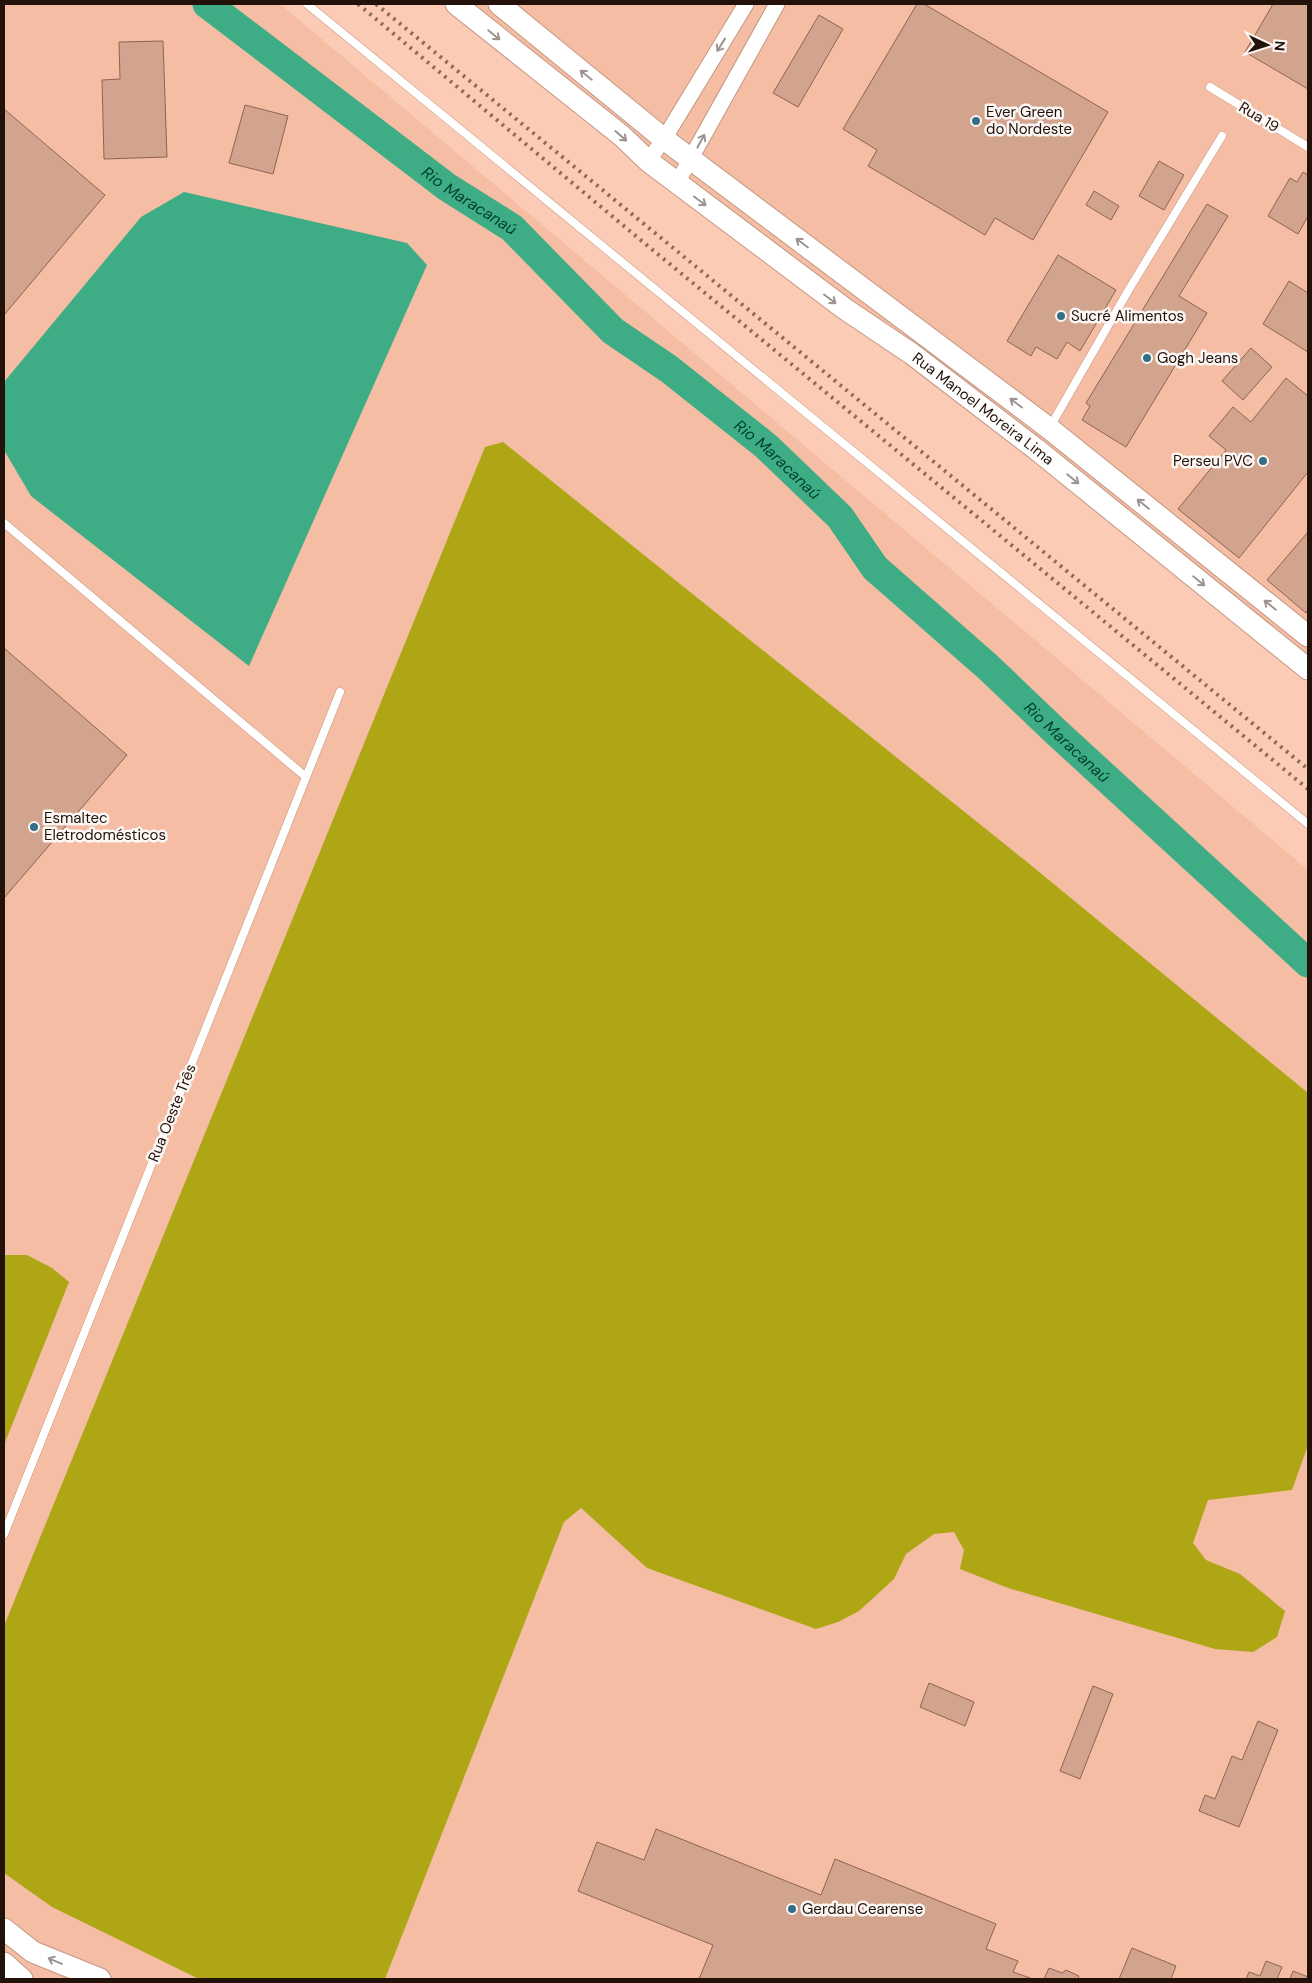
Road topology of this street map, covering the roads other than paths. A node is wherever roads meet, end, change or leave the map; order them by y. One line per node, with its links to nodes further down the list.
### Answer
1 (307, 4): 19 (lane)
2 (456, 4): 11 (street, Rua Manoel Moreira Lima, one-way to 11)
3 (499, 4): 8 (street, Rua Manoel Moreira Lima, one-way to 3)
4 (746, 4): 8 (street, one-way to 8)
5 (777, 4): 10 (street, one-way to 5)
6 (1210, 87): 9 (lane, Rua 19)
7 (1222, 136): 13 (lane)
8 (664, 139): 10 (street, Rua Manoel Moreira Lima); 11 (street)
9 (1308, 147)
10 (691, 159): 12 (street); 13 (street, Rua Manoel Moreira Lima, one-way to 10)
11 (648, 161): 12 (street, Rua Manoel Moreira Lima)
12 (677, 184): 16 (street, Rua Manoel Moreira Lima, one-way to 16)
13 (1050, 429): 15 (street, Rua Manoel Moreira Lima, one-way to 13)
14 (4, 523): 18 (lane)
15 (1308, 636)
16 (1308, 669)
17 (340, 692): 18 (lane, Rua Oeste Três)
18 (306, 777): 20 (lane, Rua Oeste Três)
19 (1308, 824)
20 (4, 1534)
21 (4, 1929): 24 (street, one-way to 21)
22 (4, 1964): 23 (street)
23 (22, 1979)
24 (100, 1979)

